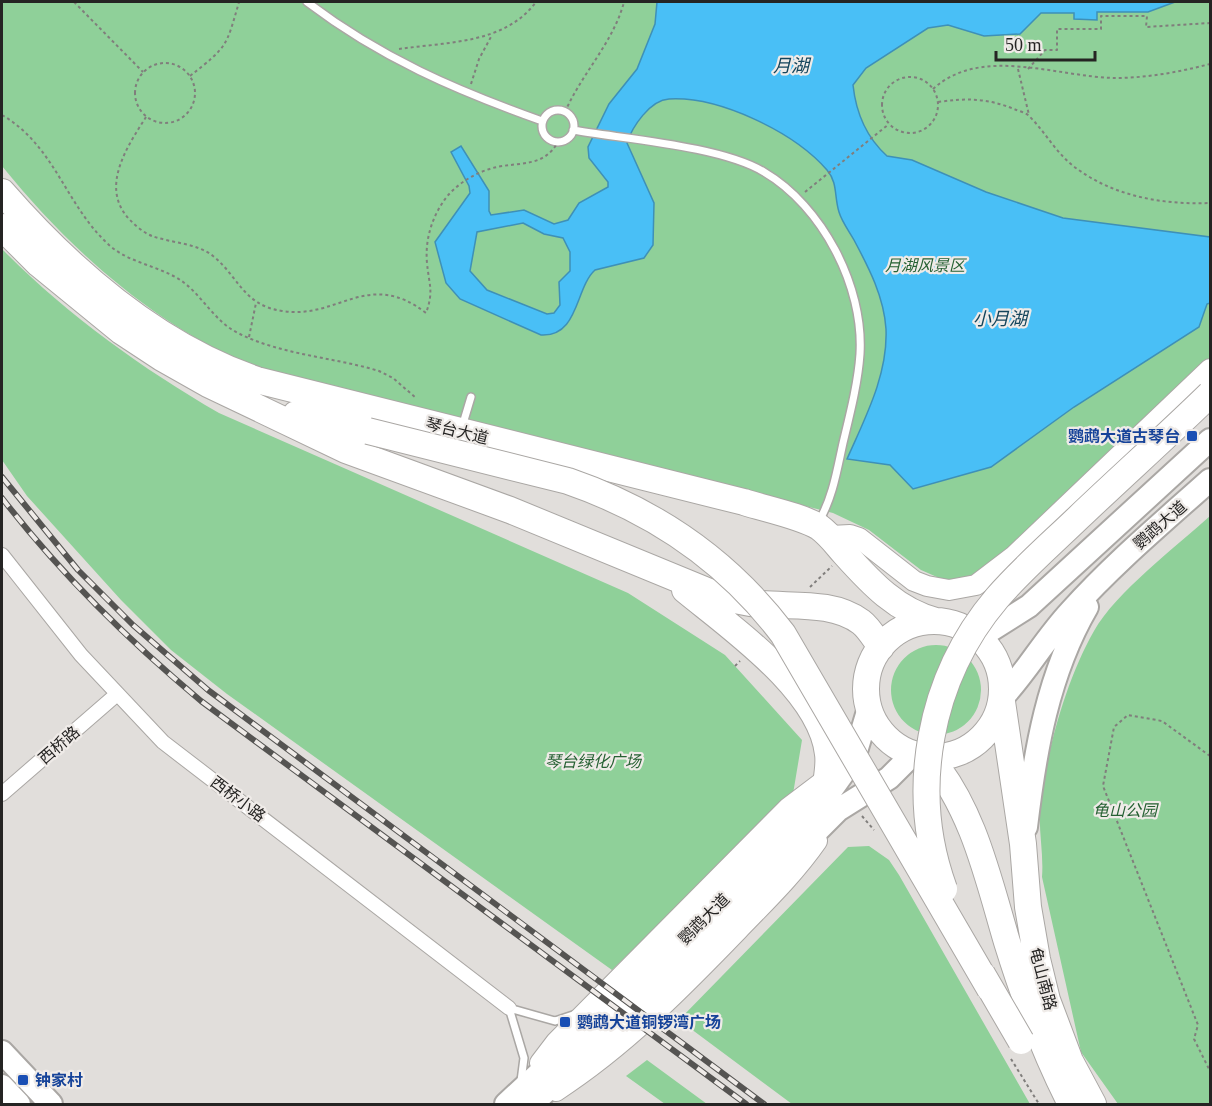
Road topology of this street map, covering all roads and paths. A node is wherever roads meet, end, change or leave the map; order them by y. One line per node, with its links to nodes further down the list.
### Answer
1 (74, 2): 12 (path)
2 (239, 2): 13 (path)
3 (307, 2): 8 (lane)
4 (536, 2): 7 (path)
5 (624, 2): 17 (path)
6 (1210, 23): 11 (path)
7 (492, 35): 8 (path); 15 (path)
8 (382, 52): 15 (lane)
9 (1210, 64): 11 (path)
10 (1018, 68): 11 (path); 14 (path); 19 (path)
11 (1028, 69)
12 (143, 72): 13 (path); 20 (path)
13 (189, 77): 20 (path)
14 (933, 88): 16 (path); 22 (path)
15 (469, 94): 21 (lane)
16 (938, 102): 19 (path); 22 (path)
17 (565, 112): 21 (lane); 23 (lane)
18 (2, 115): 30 (path)
19 (1029, 115): 27 (path)
20 (146, 117): 29 (path)
21 (542, 121): 24 (lane)
22 (889, 124): 26 (path)
23 (573, 130): 24 (lane); 39 (lane)
24 (558, 142): 29 (path)
25 (2, 192): 36 (highway, 琴台大道)
26 (802, 195)
27 (1210, 203)
28 (2, 227): 34 (highway)
29 (256, 303): 30 (path)
30 (249, 337): 35 (path)
31 (1210, 369): 39 (main road)
32 (1210, 393): 54 (highway, bridge)
33 (471, 398): 36 (lane)
34 (241, 399): 42 (highway); 54 (highway, bridge)
35 (424, 402)
36 (461, 432): 39 (highway, 琴台大道)
37 (1210, 440): 44 (main road, 鹦鹉大道)
38 (1210, 480): 41 (main road, 鹦鹉大道)
39 (824, 531): 43 (highway, 琴台大道)
40 (2, 555): 46 (street, 西桥小路)
41 (1110, 569): 47 (main road); 53 (main road)
42 (661, 571): 45 (highway); 52 (highway)
43 (936, 621): 44 (highway, 琴台大道); 45 (highway)
44 (968, 630): 47 (highway, 龟山南路)
45 (879, 649): 48 (highway)
46 (116, 695): 51 (street, 西桥路); 55 (street, 西桥小路)
47 (1002, 698): 49 (highway); 53 (highway, 龟山南路)
48 (869, 708): 49 (highway); 52 (main road, 鹦鹉大道)
49 (921, 755): 52 (main road, 鹦鹉大道); 63 (highway)
50 (1210, 756): 58 (path)
51 (2, 794)
52 (829, 797): 56 (main road); 60 (main road, 鹦鹉大道); 60 (main road)
53 (1023, 844): 64 (highway, 龟山南路)
54 (990, 989): 63 (highway, bridge)
55 (509, 1008): 56 (lane); 60 (lane)
56 (587, 1011): 60 (main road)
57 (2, 1052): 62 (main road)
58 (1210, 1071)
59 (2, 1086): 61 (main road)
60 (521, 1100)
61 (19, 1104)
62 (51, 1104)
63 (1071, 1104)
64 (1093, 1104)

